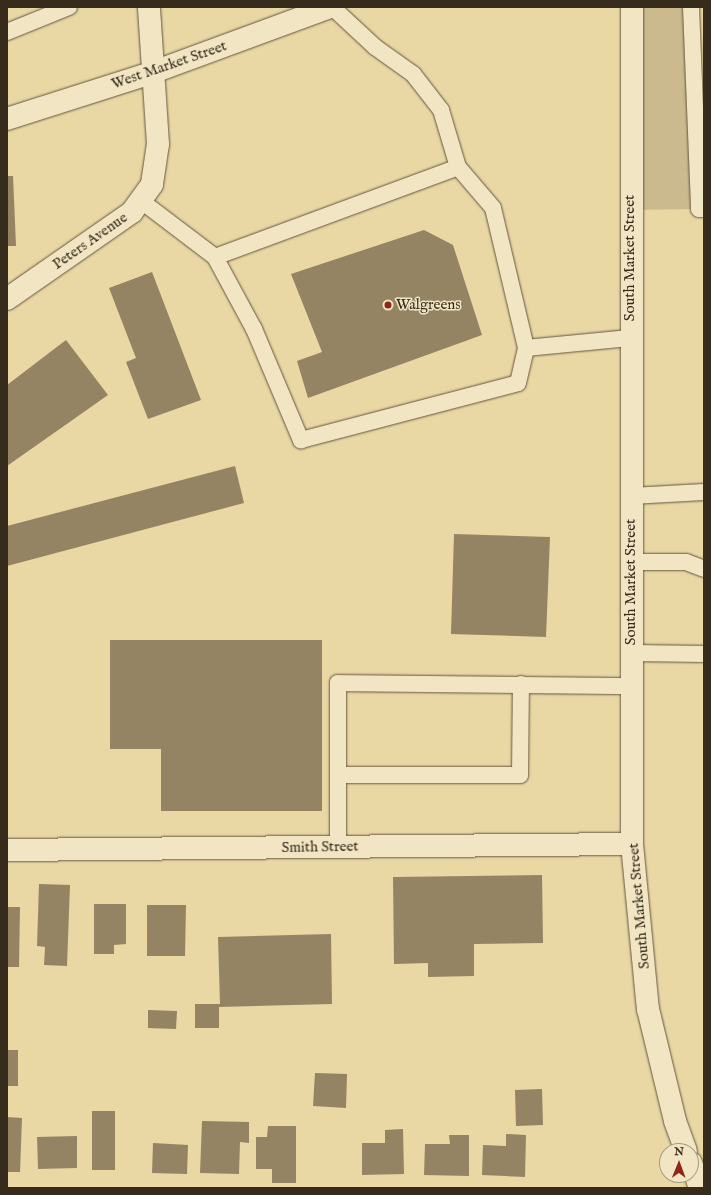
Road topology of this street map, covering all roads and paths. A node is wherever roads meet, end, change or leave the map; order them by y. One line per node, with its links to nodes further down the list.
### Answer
1 (70, 7): 6 (lane)
2 (149, 7): 8 (main road, Peters Avenue)
3 (331, 7): 8 (main road, West Market Street); 10 (lane)
4 (632, 7): 15 (main road, South Market Street)
5 (691, 7): 7 (lane)
6 (7, 32)
7 (699, 63): 12 (lane)
8 (151, 73): 9 (main road, West Market Street); 11 (main road, Peters Avenue)
9 (7, 119)
10 (458, 167): 13 (lane); 16 (lane)
11 (140, 200): 13 (lane); 14 (main road, Peters Avenue)
12 (704, 209)
13 (215, 257): 16 (lane)
14 (7, 299)
15 (630, 338): 16 (lane); 18 (main road, South Market Street)
16 (526, 348)
17 (704, 492): 18 (lane)
18 (631, 496): 19 (main road, South Market Street)
19 (631, 562): 20 (lane); 21 (main road, South Market Street)
20 (704, 569)
21 (632, 653): 22 (lane); 24 (main road, South Market Street)
22 (704, 654)
23 (521, 684): 24 (lane); 25 (lane); 25 (lane)
24 (632, 686): 26 (main road, South Market Street)
25 (338, 776): 27 (lane)
26 (632, 844): 27 (main road, Smith Street); 29 (main road, South Market Street)
27 (338, 847): 28 (main road, Smith Street)
28 (7, 850)
29 (683, 1143)

